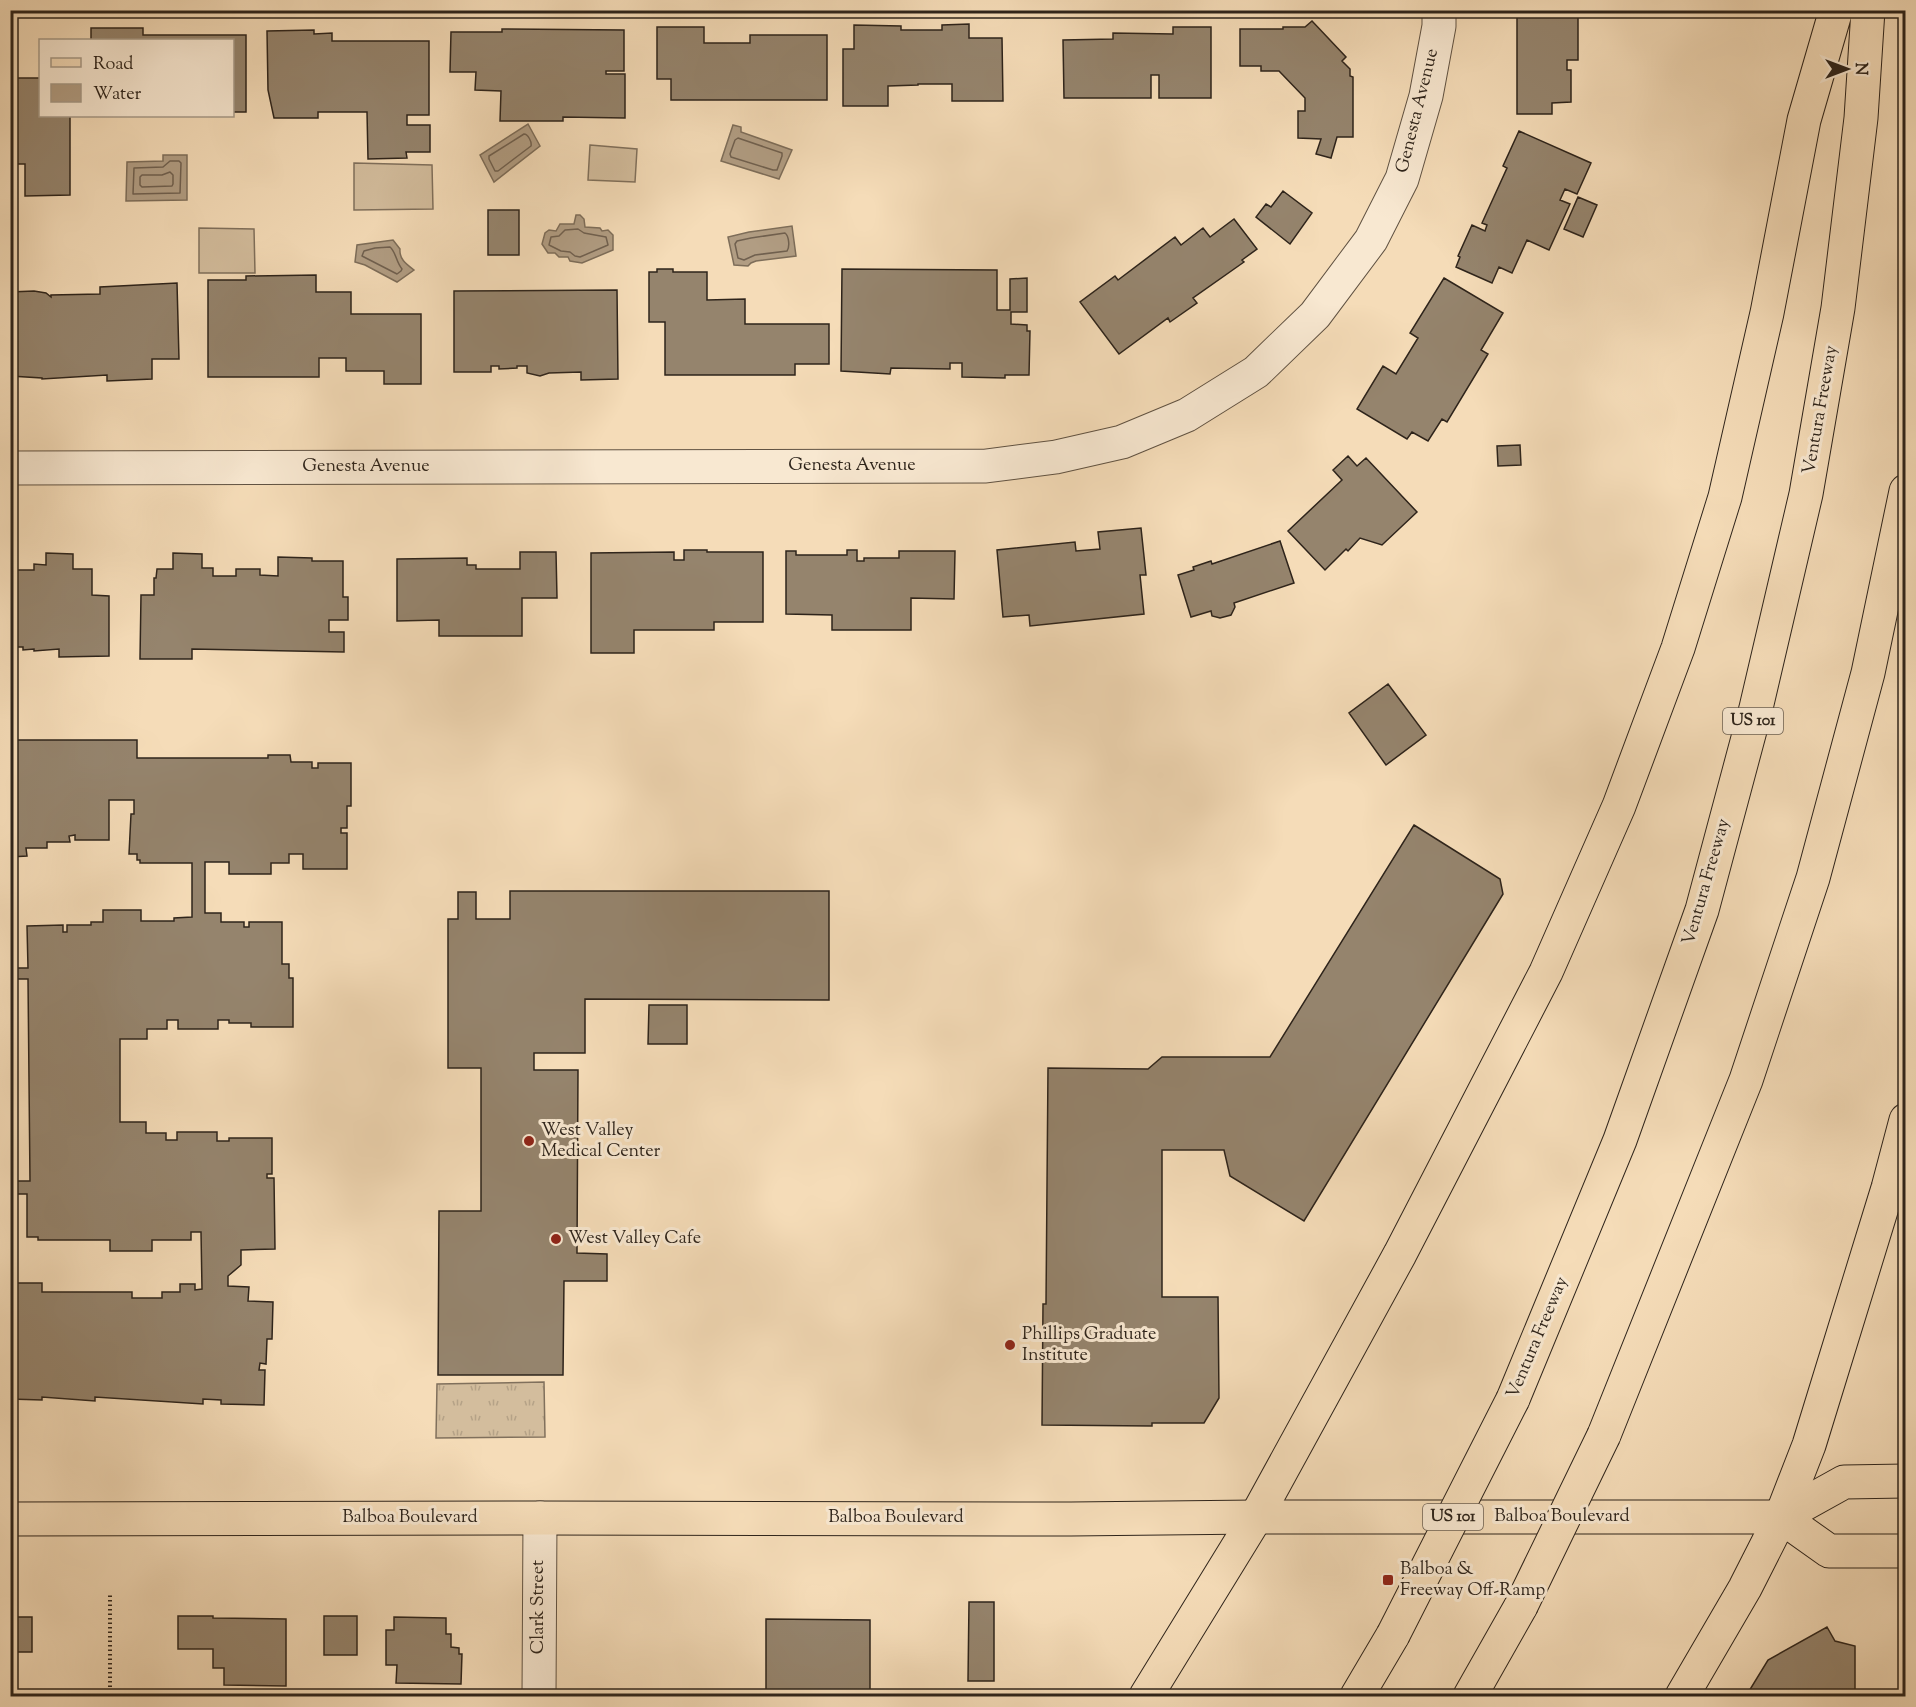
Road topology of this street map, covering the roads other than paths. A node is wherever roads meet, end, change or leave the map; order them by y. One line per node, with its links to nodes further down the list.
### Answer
1 (1439, 10): 4 (street, Genesta Avenue)
2 (1836, 10): 9 (main road)
3 (1868, 10): 15 (main road, Ventura Freeway / US 101, bridge)
4 (10, 468)
5 (1905, 491): 16 (main road, bridge)
6 (1905, 1120): 8 (main road)
7 (1905, 1482): 8 (main road, Balboa Boulevard)
8 (1781, 1516): 9 (main road, Balboa Boulevard); 12 (main road); 17 (main road)
9 (1256, 1517): 10 (main road, Balboa Boulevard); 14 (main road)
10 (540, 1518): 11 (main road, Balboa Boulevard); 13 (street, Clark Street)
11 (10, 1519)
12 (1905, 1551)
13 (539, 1696)
14 (1146, 1696)
15 (1356, 1696)
16 (1470, 1696)
17 (1682, 1696)

